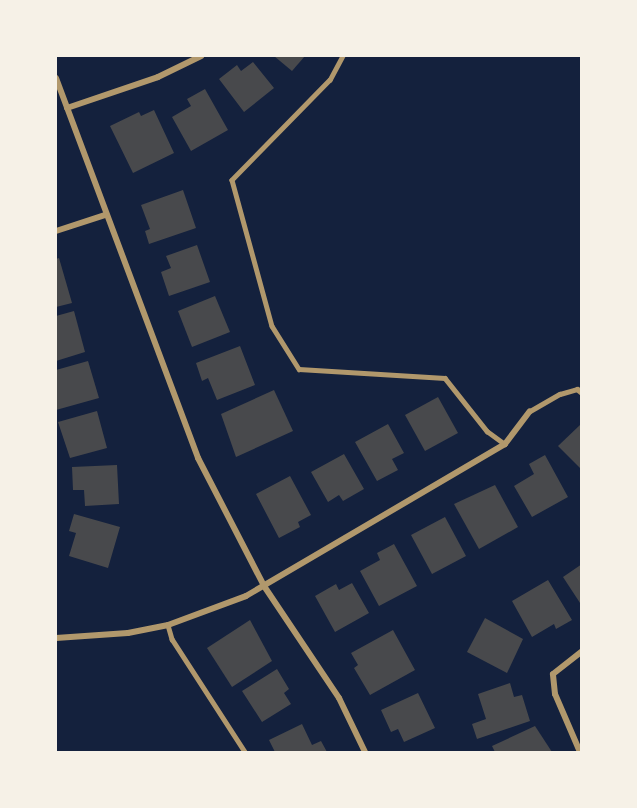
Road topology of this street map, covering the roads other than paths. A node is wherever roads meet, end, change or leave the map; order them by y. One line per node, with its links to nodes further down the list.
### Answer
1 (201, 56): 4 (street)
2 (343, 56): 9 (lane)
3 (56, 78): 4 (street)
4 (67, 108): 5 (street)
5 (105, 215): 6 (street); 10 (street)
6 (56, 231)
7 (582, 393): 8 (lane)
8 (530, 411): 9 (street)
9 (505, 444): 10 (street)
10 (264, 585): 11 (street); 15 (street)
11 (168, 625): 12 (street); 14 (lane)
12 (56, 638)
13 (582, 651): 16 (street)
14 (245, 753)
15 (365, 753)
16 (580, 753)

